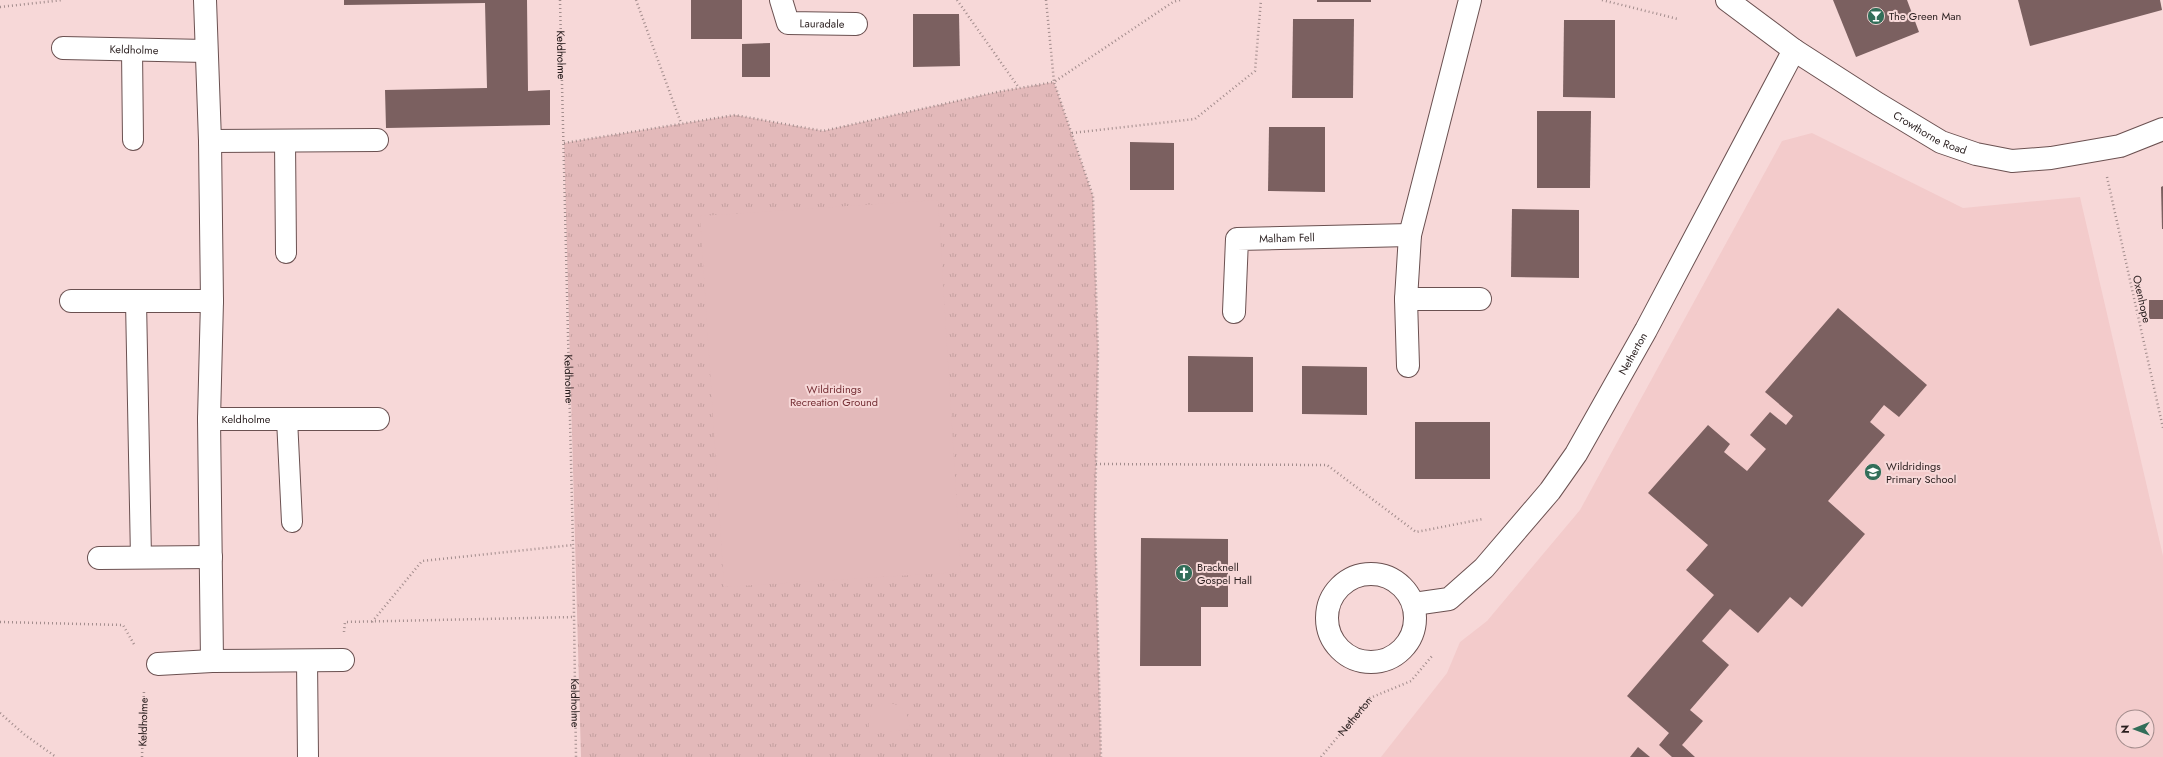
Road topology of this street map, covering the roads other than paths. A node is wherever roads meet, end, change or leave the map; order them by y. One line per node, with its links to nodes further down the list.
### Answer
1 (205, 0): 9 (street, Keldholme)
2 (781, 0): 5 (street, Lauradale)
3 (1470, 0): 15 (street)
4 (1727, 0): 8 (street, Crowthorne Road)
5 (856, 24)
6 (63, 48): 7 (street, Keldholme)
7 (132, 50): 9 (street, Keldholme); 11 (lane)
8 (1794, 50): 10 (street, Crowthorne Road); 31 (street, Netherton)
9 (206, 51): 14 (street, Keldholme)
10 (2163, 129)
11 (133, 140)
12 (285, 140): 13 (street); 14 (street); 16 (lane)
13 (377, 140)
14 (210, 141): 21 (street, Keldholme)
15 (1410, 235): 17 (street); 22 (street, Malham Fell)
16 (286, 253)
17 (1406, 299): 18 (street); 23 (street)
18 (1480, 299)
19 (71, 301): 20 (street)
20 (136, 301): 21 (street); 30 (lane)
21 (212, 301): 24 (street, Keldholme)
22 (1234, 312)
23 (1408, 366)
24 (209, 419): 25 (street, Keldholme); 28 (street, Keldholme)
25 (287, 419): 26 (street, Keldholme); 27 (lane)
26 (378, 419)
27 (292, 522)
28 (211, 557): 30 (street); 34 (street, Keldholme)
29 (100, 558): 30 (street)
30 (141, 558)
31 (1414, 604): 31 (street)
32 (307, 660): 33 (street); 34 (street); 36 (lane)
33 (343, 660)
34 (212, 661): 35 (street)
35 (152, 664)
36 (308, 757)

